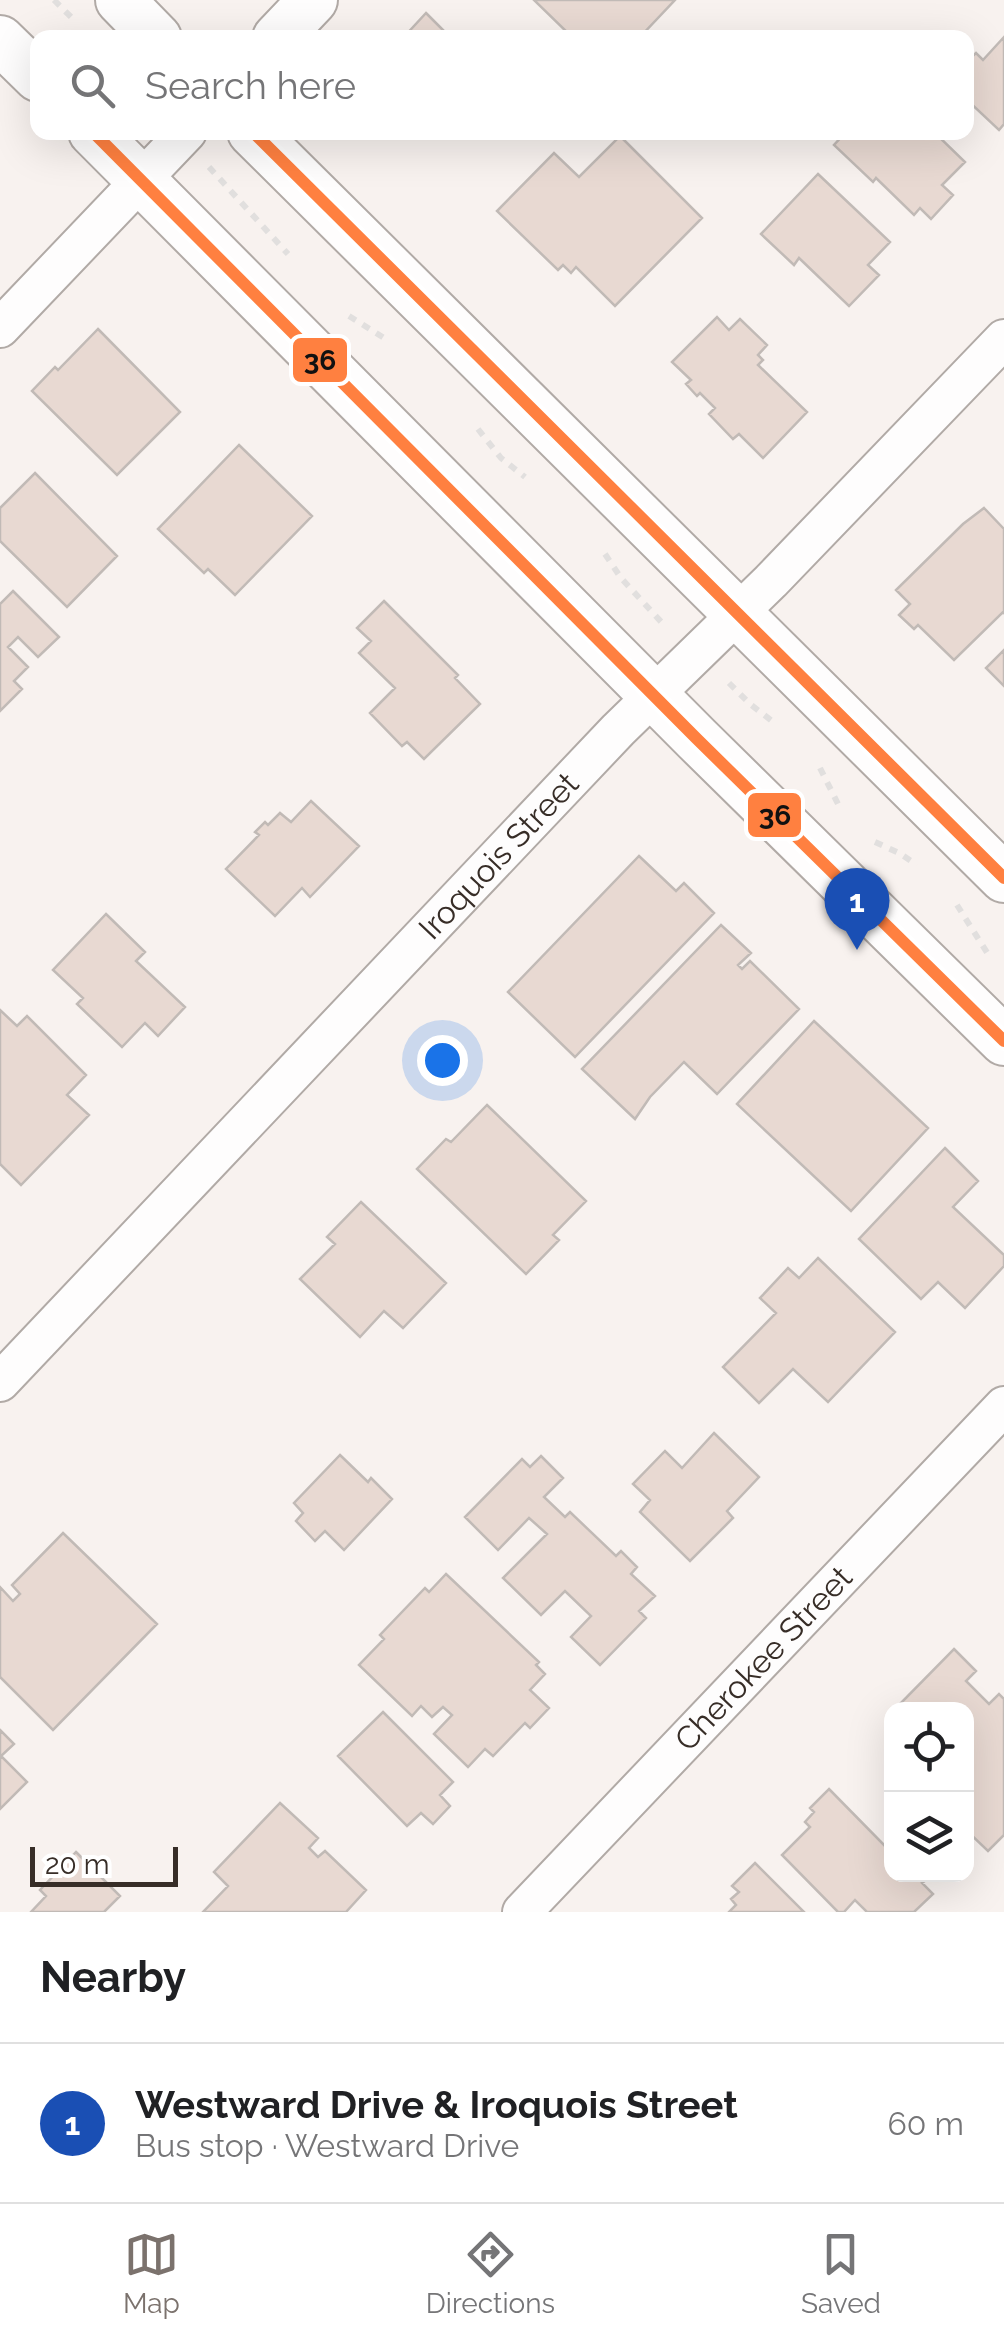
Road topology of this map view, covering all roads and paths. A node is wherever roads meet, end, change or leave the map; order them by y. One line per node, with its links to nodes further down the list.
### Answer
1 (120, 0): 3 (street)
2 (312, 0): 4 (street)
3 (149, 30)
4 (284, 30)
5 (0, 40): 6 (street)
6 (30, 69)
7 (102, 140): 11 (street)
8 (180, 140): 11 (street)
9 (260, 140): 20 (street)
10 (207, 166): 12 (path)
11 (141, 180): 14 (street); 23 (street)
12 (292, 258)
13 (341, 310): 16 (path)
14 (0, 328)
15 (1004, 339): 20 (street, Iroquois Street)
16 (392, 342)
17 (474, 424): 18 (path)
18 (533, 482)
19 (598, 544): 21 (path)
20 (737, 615): 23 (street, Iroquois Street); 29 (street)
21 (671, 633)
22 (724, 678): 24 (path)
23 (655, 694): 32 (street); 33 (street, Iroquois Street)
24 (778, 724)
25 (813, 758): 26 (path)
26 (844, 815)
27 (864, 834): 28 (path)
28 (928, 873)
29 (1004, 878)
30 (956, 904): 31 (path)
31 (993, 964)
32 (1004, 1042)
33 (0, 1382)
34 (1004, 1406): 35 (street, Cherokee Street)
35 (522, 1912)

